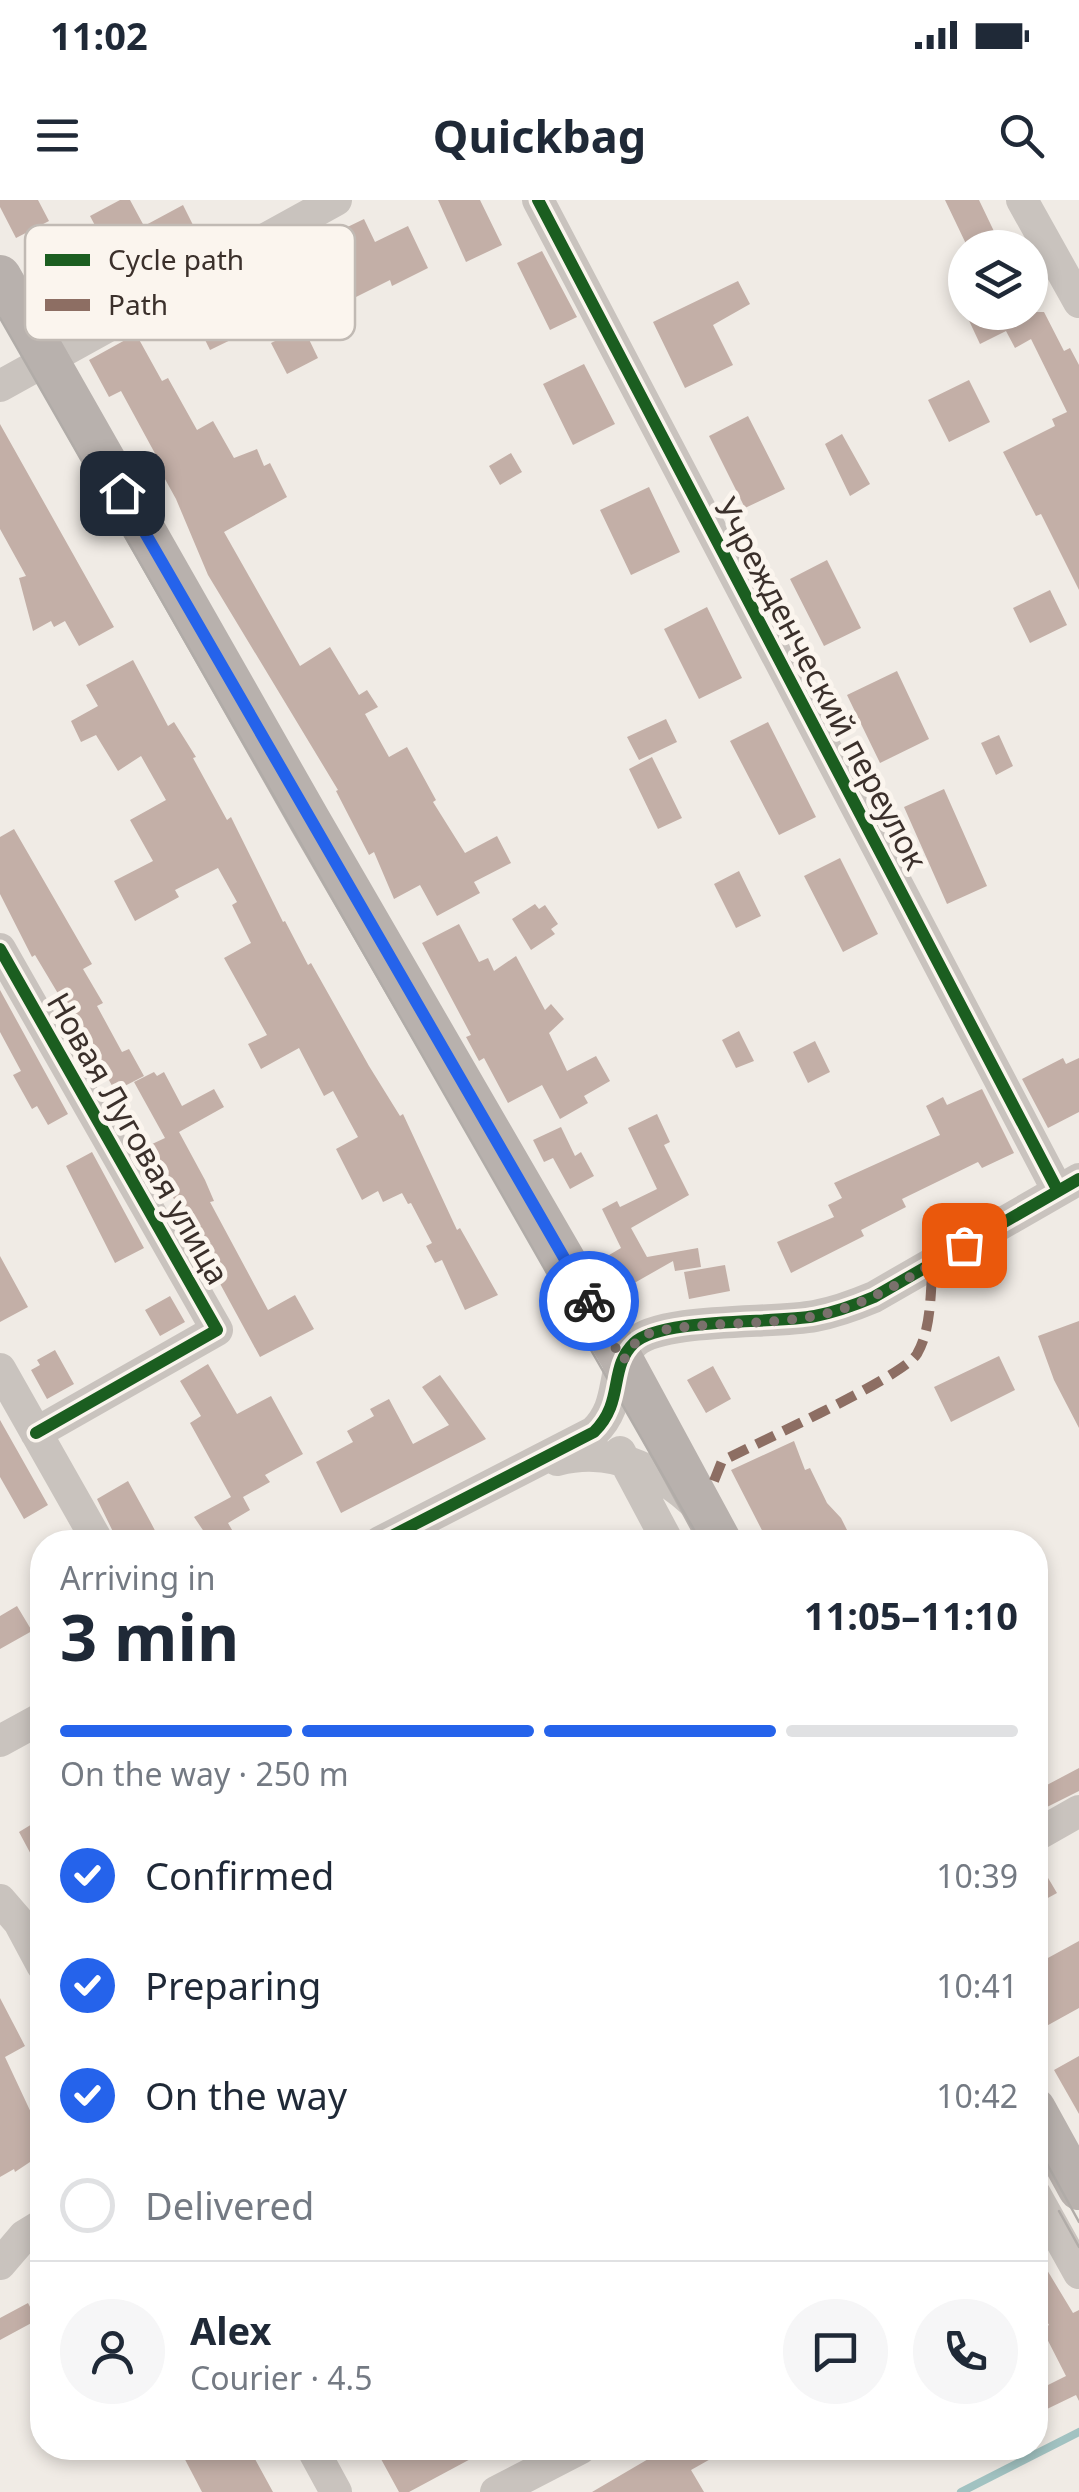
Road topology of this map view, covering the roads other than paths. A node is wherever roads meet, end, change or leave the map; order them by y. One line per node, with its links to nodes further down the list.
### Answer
1 (336, 200): 4 (street)
2 (538, 200): 13 (street, Учрежденческий переулок)
3 (1022, 200): 6 (street)
4 (291, 225)
5 (0, 276): 7 (main road)
6 (1079, 302)
7 (25, 322)
8 (35, 340): 10 (main road)
9 (84, 340): 10 (street)
10 (46, 361): 11 (street); 14 (main road)
11 (0, 386)
12 (0, 949): 17 (street, Новая Луговая улица)
13 (1068, 1185): 14 (street)
14 (623, 1361): 16 (street); 24 (main road)
15 (0, 1369): 17 (street)
16 (610, 1414): 18 (street); 19 (street)
17 (36, 1434): 20 (street)
18 (622, 1459): 19 (street); 22 (street); 23 (street)
19 (514, 1474): 21 (street)
20 (91, 1530)
21 (404, 1530)
22 (661, 1530)
23 (710, 1530)
24 (711, 1530)
25 (30, 1725): 26 (street)
26 (0, 1742)
27 (1079, 1811): 28 (street)
28 (1048, 1829)
29 (15, 1916): 30 (street)
30 (30, 1943)
31 (1048, 2158): 32 (main road)
32 (1055, 2184): 35 (street)
33 (30, 2232): 34 (street)
34 (0, 2264)
35 (1079, 2273)
36 (319, 2460): 38 (street)
37 (558, 2460): 39 (street)
38 (336, 2492)
39 (496, 2492)

